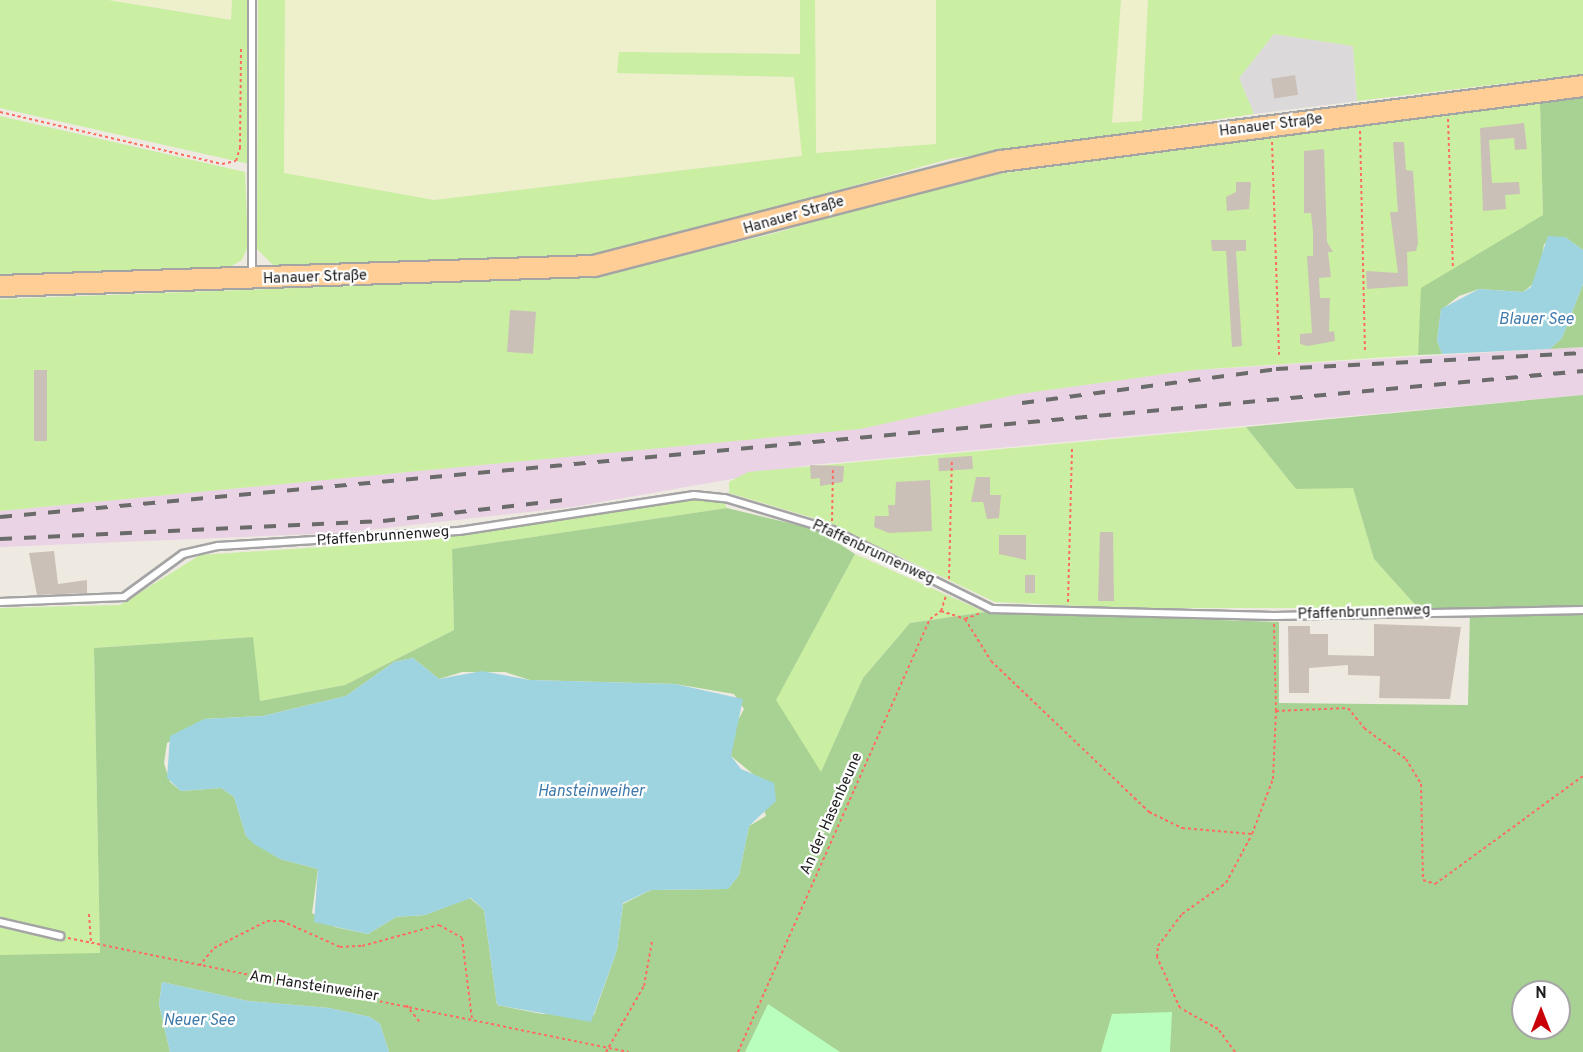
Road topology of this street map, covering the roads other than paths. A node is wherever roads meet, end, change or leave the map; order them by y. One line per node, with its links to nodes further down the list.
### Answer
1 (252, 0): 3 (lane)
2 (1583, 86): 3 (main road, Hanauer Straße)
3 (252, 279): 4 (main road, Hanauer Straße)
4 (0, 286)
5 (0, 602): 6 (lane, Pfaffenbrunnenweg)
6 (1581, 610)
7 (0, 922): 8 (lane)
8 (60, 936)

